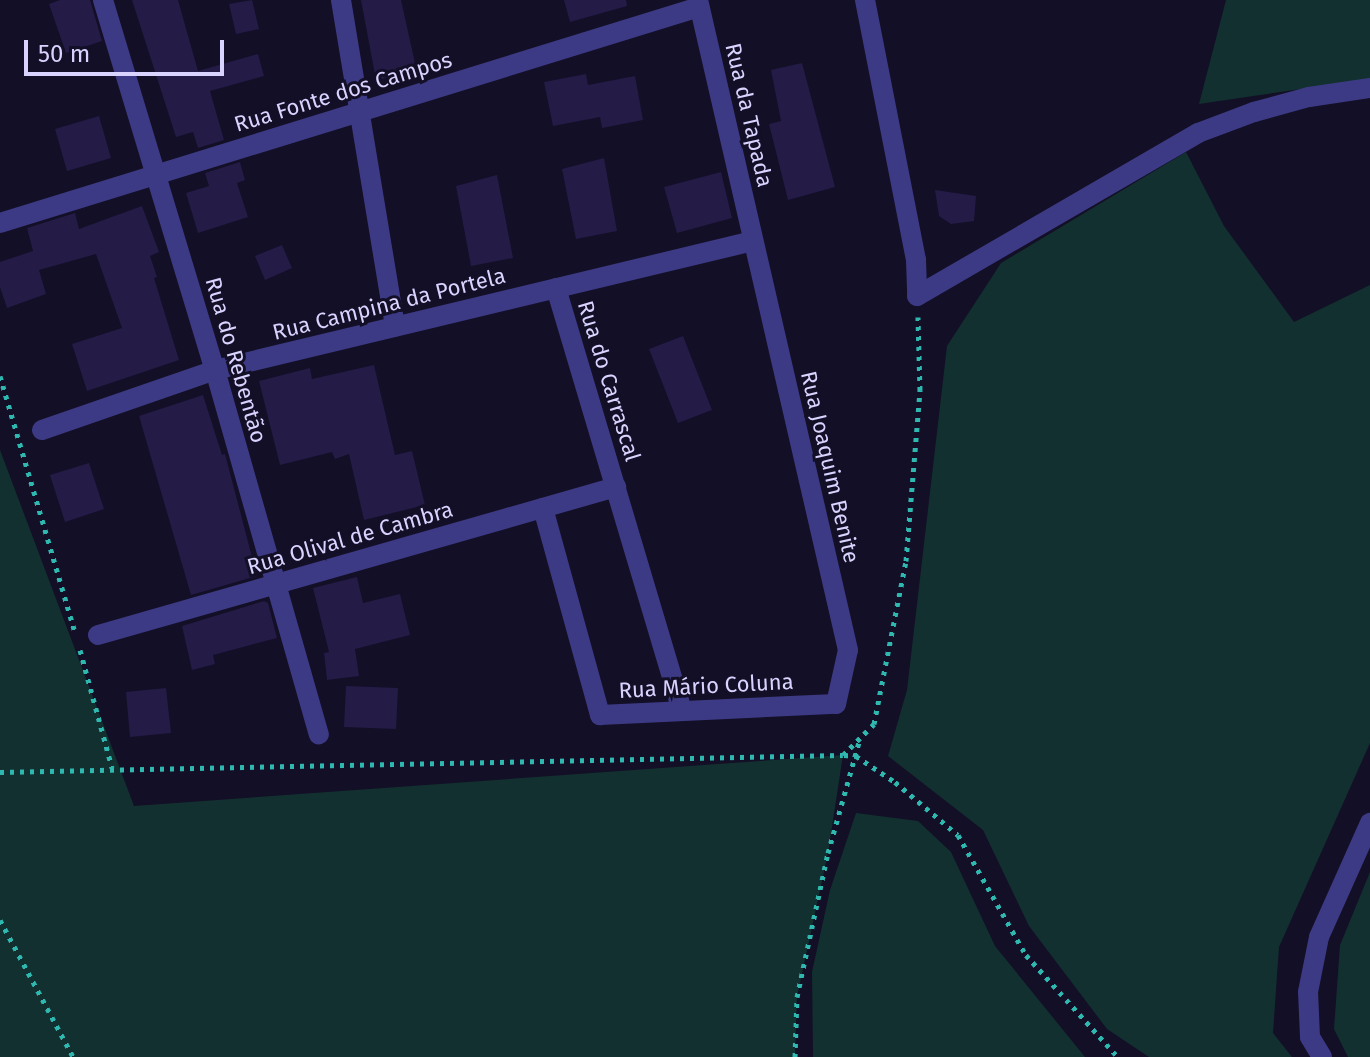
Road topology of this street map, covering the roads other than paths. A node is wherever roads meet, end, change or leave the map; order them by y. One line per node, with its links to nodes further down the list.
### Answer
1 (103, 0): 7 (street, Rua do Rebentão)
2 (341, 0): 6 (street)
3 (865, 0): 5 (street)
4 (698, 4): 6 (street, Rua Fonte dos Campos); 9 (street, Rua da Tapada)
5 (1370, 88)
6 (359, 112): 7 (street, Rua Fonte dos Campos); 11 (street)
7 (156, 175): 8 (street, Rua Fonte dos Campos); 12 (street, Rua do Rebentão)
8 (0, 223)
9 (753, 241): 10 (street, Rua Campina da Portela); 18 (street, Rua Joaquim Benite)
10 (556, 288): 11 (street, Rua Campina da Portela); 14 (street, Rua do Carrascal)
11 (395, 327): 12 (street, Rua Campina da Portela)
12 (215, 370): 13 (street, Rua Campina da Portela); 16 (street, Rua do Rebentão)
13 (42, 430)
14 (616, 487): 15 (street, Rua Olival de Cambra); 19 (street, Rua do Carrascal)
15 (543, 508): 16 (street, Rua Olival de Cambra); 19 (street, Rua Mário Coluna)
16 (276, 584): 17 (street, Rua Olival de Cambra); 20 (street, Rua do Rebentão)
17 (98, 635)
18 (836, 704): 19 (street, Rua Mário Coluna)
19 (682, 711)
20 (319, 734)
21 (1370, 823): 22 (street)
22 (1322, 1057)

